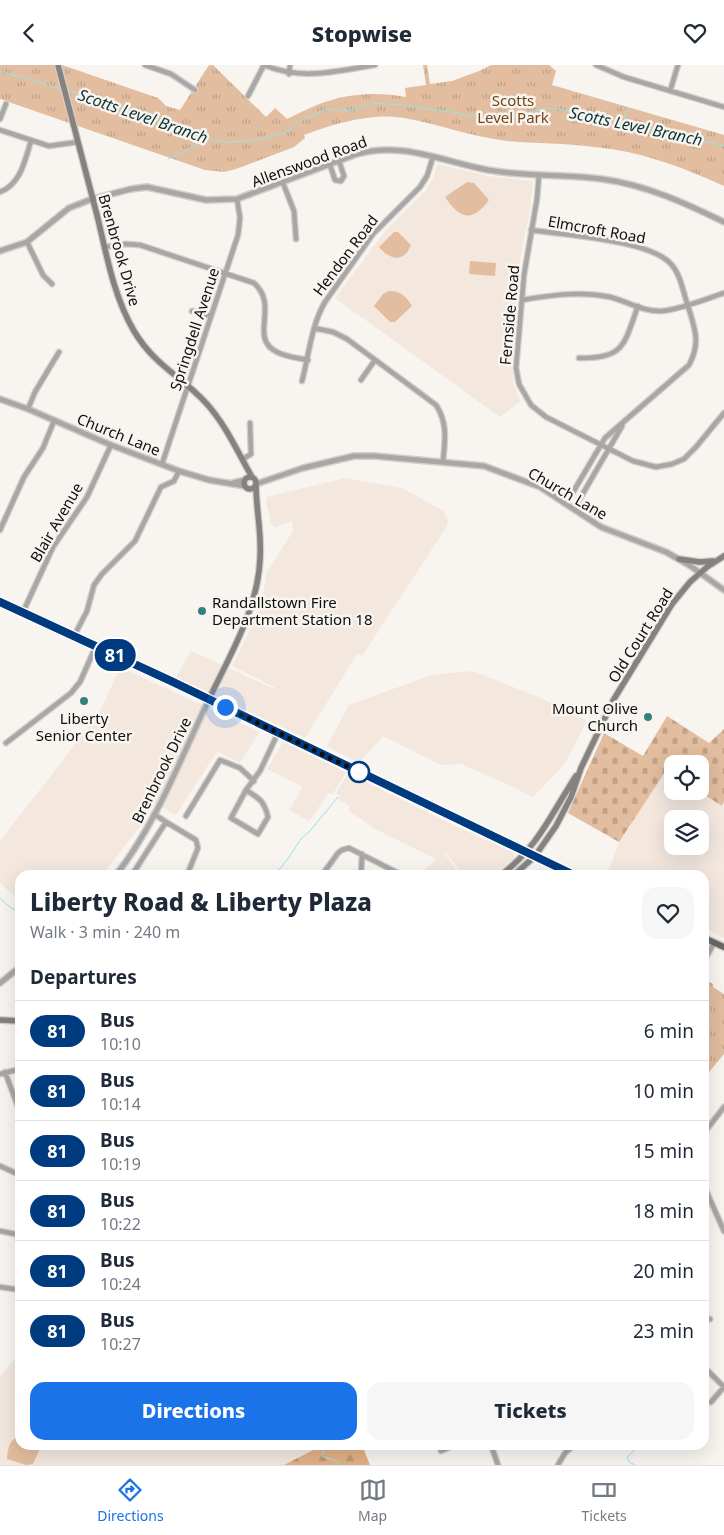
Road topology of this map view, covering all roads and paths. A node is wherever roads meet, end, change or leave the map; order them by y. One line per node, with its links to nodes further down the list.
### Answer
1 (58, 65): 20 (main road, Brenbrook Drive)
2 (147, 65): 12 (street)
3 (264, 65): 11 (street); 14 (street)
4 (290, 65): 11 (street)
5 (375, 65): 9 (street)
6 (596, 65): 10 (street)
7 (613, 65): 10 (street)
8 (678, 65): 13 (street)
9 (355, 67): 11 (street)
10 (610, 72): 13 (street)
11 (289, 74)
12 (195, 90)
13 (670, 91): 16 (street)
14 (248, 96)
15 (6, 104): 17 (street)
16 (724, 107)
17 (0, 119)
18 (0, 130): 19 (street)
19 (32, 141): 20 (street); 26 (street)
20 (78, 142): 27 (main road, Brenbrook Drive)
21 (433, 157): 22 (street, Allenswood Road); 24 (street, Allenswood Road); 43 (street, Hendon Road)
22 (339, 161): 23 (street, Allenswood Road); 23 (street)
23 (330, 165): 25 (street, Allenswood Road)
24 (539, 175): 29 (street, Allenswood Road); 30 (street, Fernside Road)
25 (283, 183): 28 (street, Allenswood Road); 31 (street)
26 (0, 192)
27 (92, 199): 28 (street, Allenswood Road); 32 (street, Allenswood Road); 33 (main road, Brenbrook Drive)
28 (237, 199): 35 (street, Springdell Avenue)
29 (724, 222)
30 (531, 230): 38 (street, Fernside Road); 39 (street, Elmcroft Road)
31 (296, 239)
32 (26, 242): 34 (street, Allenswood Road); 36 (street)
33 (105, 247): 35 (street); 50 (main road, Brenbrook Drive)
34 (0, 251)
35 (226, 274): 42 (street, Springdell Avenue); 46 (street)
36 (52, 284)
37 (724, 293): 39 (street)
38 (522, 300): 40 (street); 57 (street, Fernside Road)
39 (687, 305): 40 (street); 55 (street, Elmcroft Road)
40 (638, 306): 45 (street)
41 (192, 311): 42 (street)
42 (212, 316): 50 (street, Springdell Avenue)
43 (314, 328): 46 (street, Hendon Road); 47 (street)
44 (59, 352): 52 (street)
45 (579, 358)
46 (308, 360): 48 (street, Hendon Road)
47 (376, 360): 49 (street); 61 (street)
48 (302, 381)
49 (361, 381)
50 (188, 387): 60 (main road, Brenbrook Drive); 62 (street, Springdell Avenue)
51 (0, 399): 52 (street, Church Lane)
52 (28, 409): 54 (street, Church Lane)
53 (724, 413): 59 (street, Fernside Road)
54 (54, 421): 58 (street, Church Lane); 67 (street)
55 (624, 422): 57 (street, Elmcroft Road); 59 (street, Elmcroft Road)
56 (250, 423): 60 (street)
57 (600, 444): 59 (street, Fernside Road); 65 (street, Elmcroft Road)
58 (111, 445): 62 (street, Church Lane); 74 (street, Blair Avenue)
59 (608, 448): 66 (street, Elmcroft Road)
60 (243, 461): 64 (main road, Brenbrook Drive)
61 (443, 461): 64 (street, Church Lane); 65 (street, Church Lane)
62 (162, 464): 63 (street, Church Lane)
63 (179, 471): 64 (street, Church Lane); 75 (street)
64 (250, 482): 77 (main road, Brenbrook Drive)
65 (566, 504): 66 (street, Church Lane)
66 (574, 509): 69 (street, Church Lane)
67 (0, 530)
68 (724, 556): 70 (main road, Old Court Road)
69 (679, 559): 70 (main road); 71 (street, Church Lane)
70 (715, 561): 71 (main road, Old Court Road)
71 (699, 573): 72 (street, Church Lane); 80 (main road, Old Court Road)
72 (724, 590)
73 (0, 602): 74 (main road)
74 (23, 612): 75 (main road)
75 (74, 636): 76 (main road)
76 (96, 646): 77 (main road); 79 (street)
77 (209, 699): 78 (main road); 83 (street, Brenbrook Drive)
78 (278, 733): 81 (street); 86 (main road)
79 (6, 743)
80 (581, 768): 86 (main road, Old Court Road); 88 (main road, Old Court Road)
81 (254, 781): 82 (street); 84 (street)
82 (246, 790): 82 (street)
83 (154, 815): 85 (street); 89 (street, Brenbrook Drive)
84 (186, 815)
85 (166, 822): 90 (street); 91 (street)
86 (527, 852): 88 (main road); 95 (main road, Old Court Road)
87 (362, 854): 92 (street); 93 (street); 94 (street)
88 (535, 856): 96 (main road, Old Court Road); 97 (main road)
89 (119, 870)
90 (135, 870)
91 (189, 870)
92 (326, 870)
93 (361, 870)
94 (392, 870)
95 (507, 870)
96 (520, 870)
97 (564, 870)
98 (709, 940): 99 (main road)
99 (714, 943): 100 (main road); 101 (street)
100 (724, 947)
101 (709, 952)
102 (15, 971): 103 (street)
103 (0, 983)
104 (0, 1019): 105 (main road)
105 (15, 1020)
106 (15, 1070): 107 (street)
107 (2, 1073): 108 (street)
108 (15, 1101)
109 (724, 1107): 110 (street)
110 (709, 1126)
111 (0, 1166): 112 (street)
112 (15, 1173)
113 (709, 1197): 115 (street)
114 (0, 1231): 116 (street)
115 (724, 1231)
116 (15, 1234)
117 (0, 1287): 118 (street)
118 (15, 1289)
119 (709, 1372): 120 (street)
120 (724, 1387): 121 (street)
121 (711, 1402)
122 (493, 1450): 124 (street)
123 (568, 1450): 125 (street)
124 (498, 1465)
125 (558, 1465)

